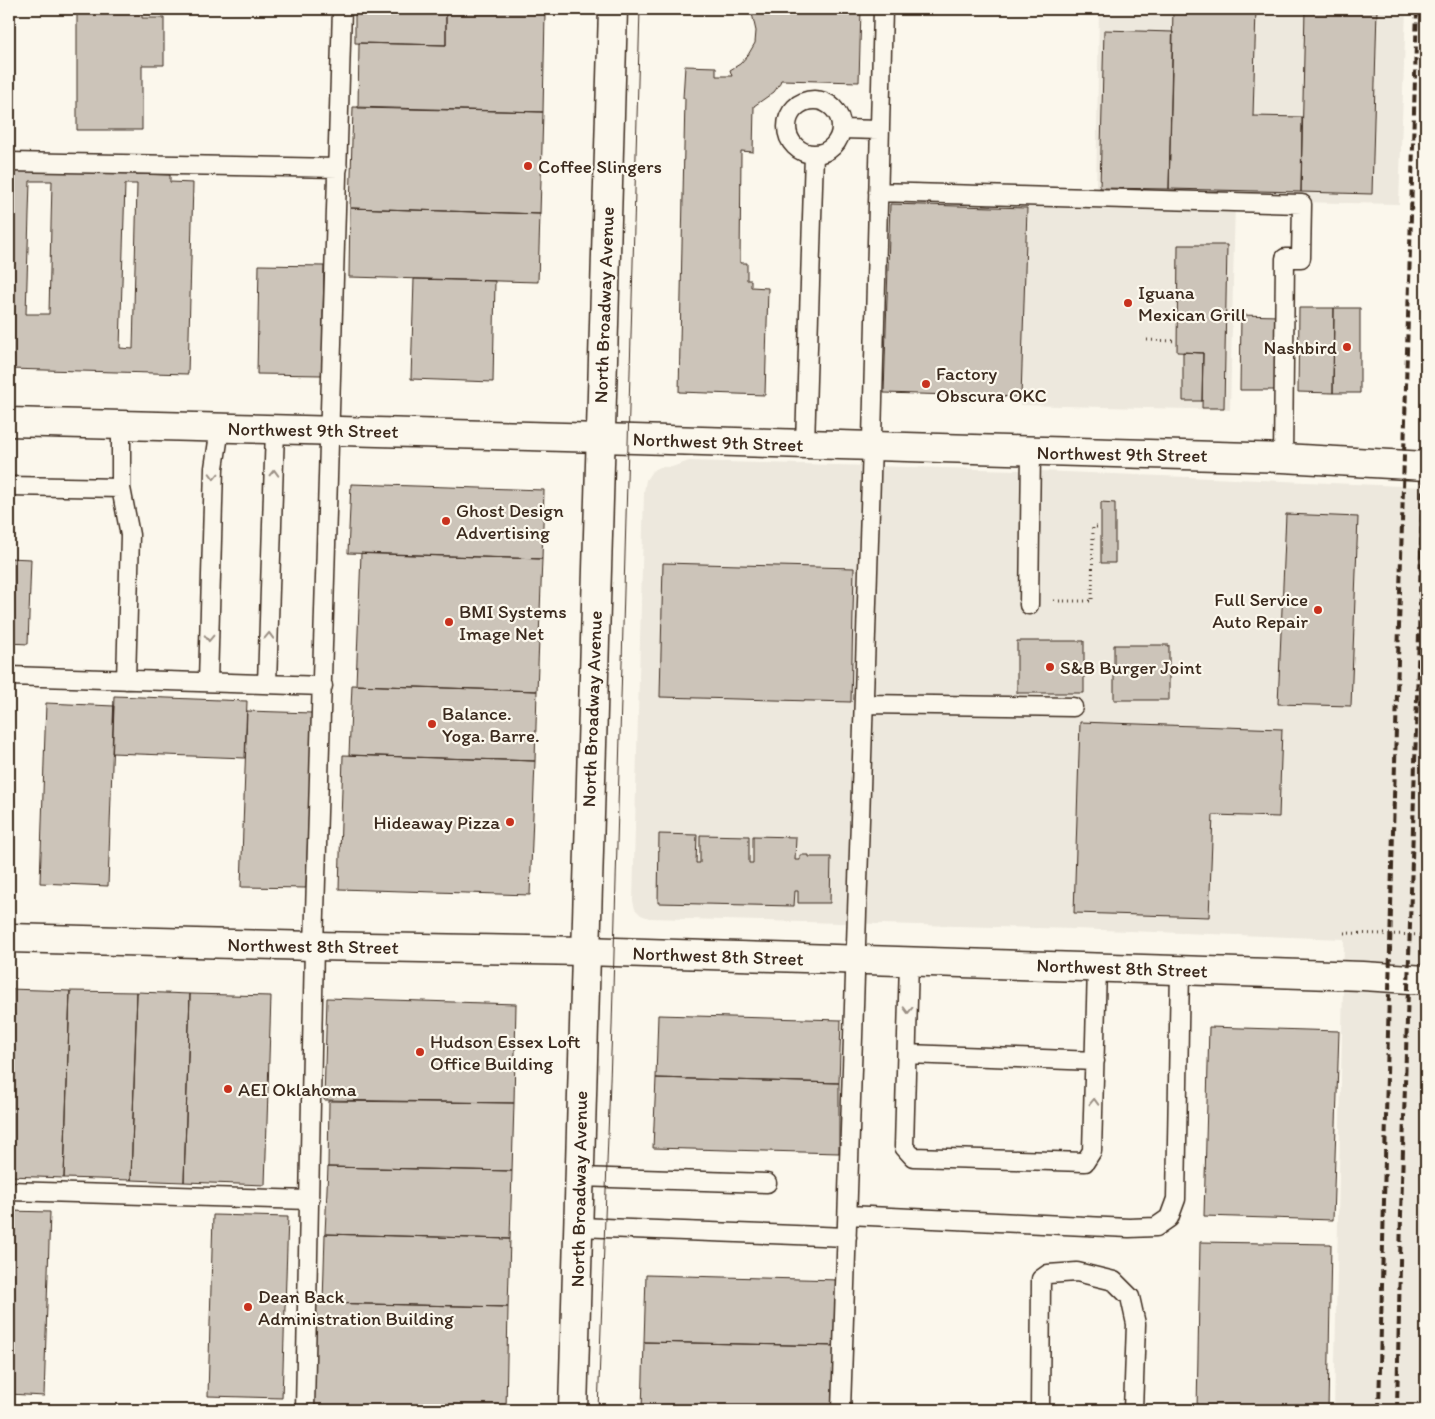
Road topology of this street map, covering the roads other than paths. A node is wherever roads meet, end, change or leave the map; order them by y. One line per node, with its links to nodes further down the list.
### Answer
1 (342, 9): 8 (lane)
2 (613, 9): 15 (street, North Broadway Avenue)
3 (883, 9): 5 (lane)
4 (841, 129): 5 (lane); 6 (lane); 6 (lane)
5 (880, 130): 9 (lane)
6 (814, 154): 16 (lane)
7 (9, 162): 8 (lane)
8 (338, 168): 14 (lane)
9 (878, 192): 17 (lane); 19 (lane)
10 (9, 422): 11 (street, Northwest 9th Street)
11 (121, 425): 12 (street, Northwest 9th Street); 22 (lane)
12 (220, 428): 13 (street, Northwest 9th Street); 26 (lane, one-way to 26)
13 (275, 429): 14 (street, Northwest 9th Street); 27 (lane, one-way to 13)
14 (330, 430): 15 (street, Northwest 9th Street); 28 (lane)
15 (600, 438): 16 (street, Northwest 9th Street); 33 (street, North Broadway Avenue)
16 (805, 444): 17 (street, Northwest 9th Street)
17 (871, 446): 18 (street, Northwest 9th Street); 29 (lane)
18 (1030, 452): 19 (street, Northwest 9th Street); 23 (lane)
19 (1283, 458): 20 (street, Northwest 9th Street)
20 (1426, 466)
21 (9, 486): 22 (lane)
22 (120, 488): 25 (lane)
23 (1029, 605)
24 (9, 676): 25 (lane)
25 (126, 680): 26 (lane)
26 (208, 682): 27 (lane)
27 (267, 684): 28 (lane)
28 (323, 686): 32 (lane)
29 (864, 704): 30 (lane); 34 (lane)
30 (1073, 708)
31 (9, 938): 32 (street, Northwest 8th Street)
32 (314, 946): 33 (street, Northwest 8th Street); 44 (lane)
33 (585, 951): 34 (street, Northwest 8th Street); 41 (street, North Broadway Avenue)
34 (857, 960): 35 (street, Northwest 8th Street); 45 (lane)
35 (909, 961): 36 (street, Northwest 8th Street); 39 (lane, one-way to 39)
36 (1097, 967): 37 (street, Northwest 8th Street); 40 (lane)
37 (1180, 970): 38 (street, Northwest 8th Street); 45 (lane)
38 (1426, 980)
39 (907, 1054): 40 (lane); 40 (lane, one-way to 40)
40 (1095, 1061)
41 (579, 1177): 42 (lane); 46 (street, North Broadway Avenue)
42 (767, 1183)
43 (9, 1191): 44 (lane)
44 (310, 1200): 48 (lane)
45 (848, 1214): 47 (lane)
46 (578, 1227): 47 (lane); 49 (street, North Broadway Avenue)
47 (847, 1237): 50 (lane)
48 (305, 1410)
49 (573, 1410)
50 (841, 1410)
51 (1040, 1410): 52 (lane)
52 (1133, 1410)

